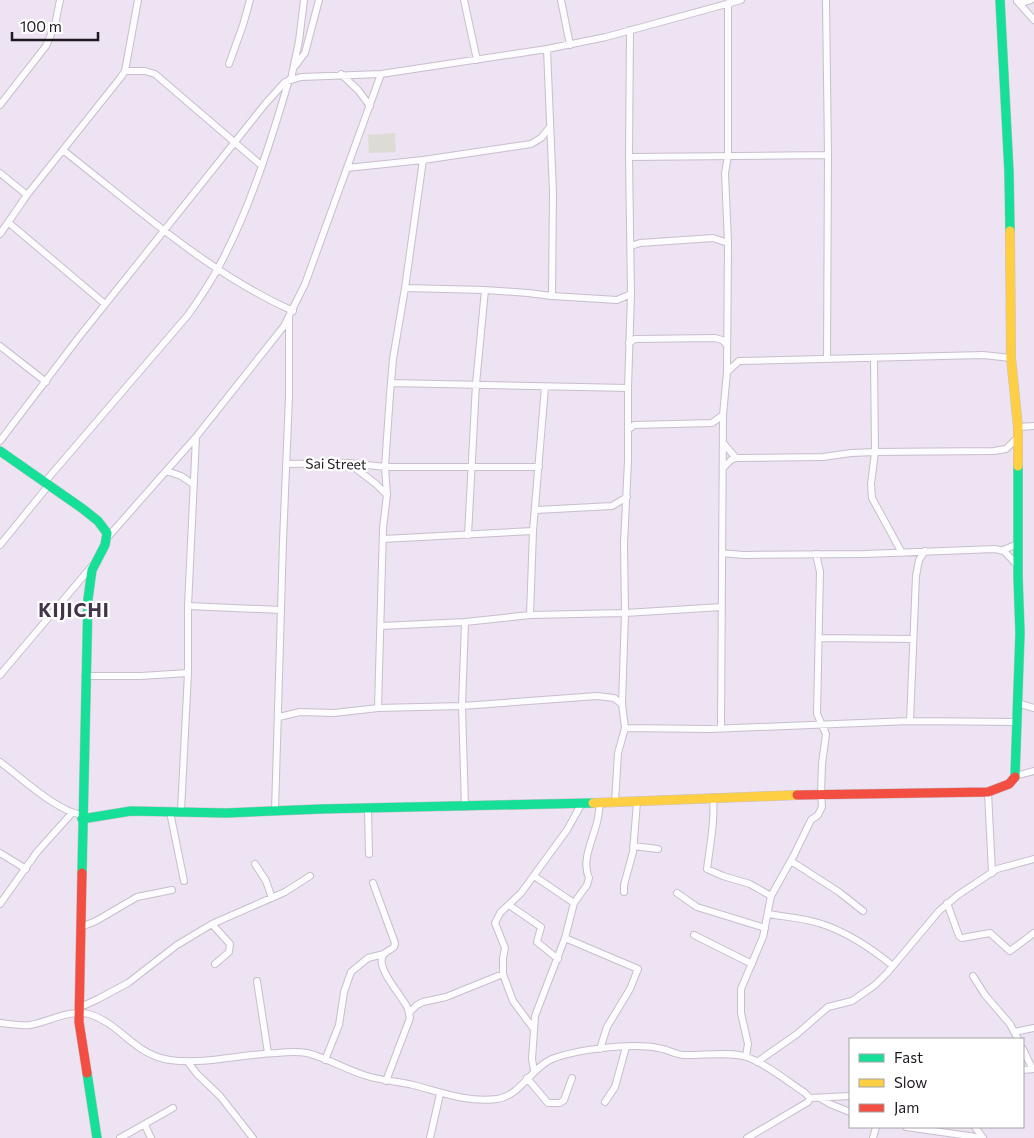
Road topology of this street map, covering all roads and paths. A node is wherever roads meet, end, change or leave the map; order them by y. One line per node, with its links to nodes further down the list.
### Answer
1 (60, 0): 25 (street)
2 (138, 0): 21 (street)
3 (250, 0): 19 (street)
4 (304, 0): 20 (street)
5 (319, 0): 20 (street)
6 (464, 0): 18 (street)
7 (561, 0): 16 (street)
8 (741, 0): 13 (street)
9 (826, 0): 32 (street)
10 (1000, 0): 58 (street)
11 (1031, 0): 12 (street)
12 (1016, 1): 14 (street)
13 (728, 3): 15 (street); 33 (street)
14 (1034, 20)
15 (630, 30): 16 (street); 34 (street)
16 (570, 45): 17 (street)
17 (547, 49): 18 (street); 27 (street)
18 (477, 60): 23 (street)
19 (229, 64)
20 (294, 67): 24 (street)
21 (125, 71): 28 (street); 31 (street)
22 (341, 74): 23 (street); 24 (street); 26 (street)
23 (382, 74): 26 (street)
24 (290, 80): 28 (street); 36 (street)
25 (0, 105)
26 (370, 106): 37 (street)
27 (550, 127): 29 (street); 30 (street)
28 (235, 142): 36 (street); 41 (street)
29 (535, 142): 30 (street); 35 (street)
30 (550, 149): 49 (street)
31 (64, 150): 39 (street); 41 (street)
32 (828, 155): 33 (street); 59 (street)
33 (728, 156): 34 (street); 43 (street)
34 (629, 157): 44 (street)
35 (423, 160): 37 (street); 46 (street)
36 (262, 165): 45 (street)
37 (347, 168): 53 (street)
38 (0, 173): 39 (street)
39 (28, 195): 40 (street)
40 (9, 223): 42 (street); 51 (street)
41 (164, 230): 45 (street); 51 (street)
42 (0, 234)
43 (728, 244): 44 (street); 56 (street)
44 (631, 246): 48 (street)
45 (218, 268): 53 (street); 86 (street)
46 (405, 288): 47 (street); 63 (street)
47 (484, 290): 49 (street); 64 (street)
48 (631, 294): 50 (street); 52 (street)
49 (552, 296): 50 (street)
50 (617, 300): 52 (street)
51 (106, 304): 62 (street)
52 (630, 311): 54 (street)
53 (291, 314): 73 (street); 80 (street)
54 (629, 343): 56 (street); 66 (street)
55 (0, 346): 62 (street)
56 (727, 348): 60 (street); 61 (street)
57 (874, 358): 58 (street); 59 (street); 77 (street)
58 (1011, 358): 72 (street)
59 (827, 359): 60 (street)
60 (739, 361): 61 (street)
61 (727, 372): 67 (street)
62 (46, 382): 74 (street)
63 (391, 383): 64 (street); 82 (street)
64 (476, 384): 65 (street); 81 (street)
65 (545, 386): 66 (street); 83 (street)
66 (628, 388): 70 (street)
67 (723, 415): 68 (street); 71 (street)
68 (712, 423): 70 (street); 71 (street)
69 (1034, 426): 72 (street)
70 (628, 430): 89 (street)
71 (723, 431): 75 (street)
72 (1018, 432): 77 (street); 95 (street)
73 (196, 437): 85 (street); 87 (street)
74 (0, 442)
75 (723, 444): 78 (street); 84 (street)
76 (0, 451): 86 (street)
77 (875, 452): 78 (street); 100 (street)
78 (736, 458): 84 (street)
79 (349, 463): 80 (street, Sai Street); 82 (street, Sai Street); 88 (street)
80 (286, 464): 106 (street)
81 (471, 466): 82 (street, Sai Street); 83 (street, Sai Street); 92 (street)
82 (385, 467): 88 (street)
83 (539, 467): 90 (street)
84 (723, 468): 99 (street)
85 (167, 470): 87 (street); 93 (street)
86 (46, 484): 93 (street); 96 (street)
87 (193, 484): 104 (street)
88 (387, 495): 94 (street)
89 (627, 497): 90 (street); 107 (street)
90 (536, 510): 91 (street)
91 (533, 532): 92 (street); 108 (street)
92 (468, 535): 94 (street)
93 (107, 538): 102 (street)
94 (384, 539): 110 (street)
95 (1018, 544): 97 (street); 103 (street)
96 (0, 545)
97 (1003, 550): 98 (street); 103 (street)
98 (925, 551): 100 (street); 112 (street)
99 (722, 553): 101 (street); 105 (street)
100 (902, 553): 101 (street)
101 (816, 554): 111 (street)
102 (94, 564): 114 (street); 115 (street)
103 (1018, 567): 116 (street)
104 (188, 606): 106 (street); 113 (street)
105 (722, 607): 107 (street); 125 (street)
106 (281, 610): 121 (street)
107 (625, 613): 108 (street); 117 (street)
108 (530, 615): 109 (street)
109 (465, 622): 110 (street); 118 (street)
110 (381, 626): 119 (street)
111 (819, 638): 112 (street); 124 (street)
112 (913, 639): 122 (street)
113 (188, 673): 115 (street); 139 (street)
114 (0, 675)
115 (85, 676): 143 (street)
116 (1018, 703): 120 (street); 123 (street)
117 (622, 704): 118 (street); 126 (street)
118 (462, 706): 119 (street); 137 (street)
119 (378, 708): 121 (street)
120 (1034, 708)
121 (279, 717): 140 (street)
122 (910, 721): 123 (street); 124 (street)
123 (1018, 722): 129 (street)
124 (822, 724): 125 (street); 131 (street)
125 (722, 727): 126 (street)
126 (625, 728): 134 (street)
127 (0, 762): 142 (street)
128 (1034, 771): 129 (street)
129 (1015, 776): 130 (street)
130 (988, 792): 131 (street); 152 (street)
131 (821, 794): 132 (street); 149 (street)
132 (713, 797): 135 (street); 160 (street)
133 (600, 802): 134 (street); 136 (street); 162 (street)
134 (616, 802): 135 (street)
135 (637, 802): 144 (street)
136 (582, 803): 137 (street); 154 (street)
137 (465, 807): 138 (street)
138 (368, 809): 140 (street); 147 (street)
139 (181, 811): 140 (street); 141 (street)
140 (275, 811)
141 (170, 812): 143 (street); 155 (street)
142 (72, 813): 143 (street); 151 (street)
143 (82, 817): 169 (street)
144 (633, 846): 145 (street); 158 (street)
145 (658, 849)
146 (0, 852): 151 (street)
147 (370, 854)
148 (1034, 859): 152 (street)
149 (791, 861): 160 (street); 166 (street)
150 (255, 864): 161 (street)
151 (26, 869): 164 (street)
152 (992, 873): 163 (street)
153 (310, 876): 161 (street)
154 (534, 876): 162 (street); 165 (street)
155 (184, 882)
156 (374, 883): 174 (street)
157 (172, 890): 169 (street)
158 (624, 892)
159 (677, 893): 170 (street)
160 (771, 896): 167 (street)
161 (272, 898): 168 (street)
162 (574, 903): 173 (street)
163 (947, 903): 171 (street); 178 (street)
164 (0, 904)
165 (509, 905): 175 (street); 179 (street)
166 (863, 911)
167 (768, 914): 170 (street); 178 (street)
168 (212, 924): 176 (street); 182 (street)
169 (81, 927): 182 (street)
170 (766, 928): 177 (street)
171 (1034, 933)
172 (694, 935): 177 (street)
173 (565, 938): 175 (street); 190 (street)
174 (384, 954): 183 (street); 194 (street)
175 (558, 959): 185 (street)
176 (215, 964)
177 (752, 964): 193 (street)
178 (894, 966): 196 (street)
179 (503, 974): 183 (street); 185 (street)
180 (973, 976): 187 (street)
181 (257, 981): 192 (street)
182 (79, 1010): 184 (street); 195 (street); 213 (street)
183 (410, 1018): 201 (street)
184 (0, 1024)
185 (533, 1028): 198 (street)
186 (1034, 1028): 187 (street)
187 (1014, 1032): 188 (street)
188 (1017, 1038)
189 (626, 1047): 190 (street); 193 (street); 206 (street)
190 (600, 1049): 198 (street)
191 (1024, 1051): 197 (street)
192 (268, 1053): 194 (street); 195 (street)
193 (746, 1056): 196 (street)
194 (325, 1060): 201 (street)
195 (187, 1061): 216 (street)
196 (757, 1062): 205 (street)
197 (1033, 1069)
198 (534, 1070): 199 (street)
199 (527, 1078): 200 (street); 202 (street)
200 (572, 1078)
201 (386, 1081): 202 (street)
202 (440, 1094): 217 (street)
203 (849, 1096): 204 (street)
204 (819, 1097): 205 (street); 208 (street)
205 (810, 1098): 212 (street)
206 (605, 1102)
207 (173, 1108): 209 (street)
208 (849, 1112)
209 (145, 1125): 214 (street); 215 (street)
210 (913, 1128): 220 (street)
211 (975, 1128): 220 (street)
212 (760, 1130): 218 (street); 219 (street)
213 (97, 1138)
214 (120, 1138)
215 (150, 1138)
216 (253, 1138)
217 (430, 1138)
218 (747, 1138)
219 (758, 1138)
220 (983, 1138)

